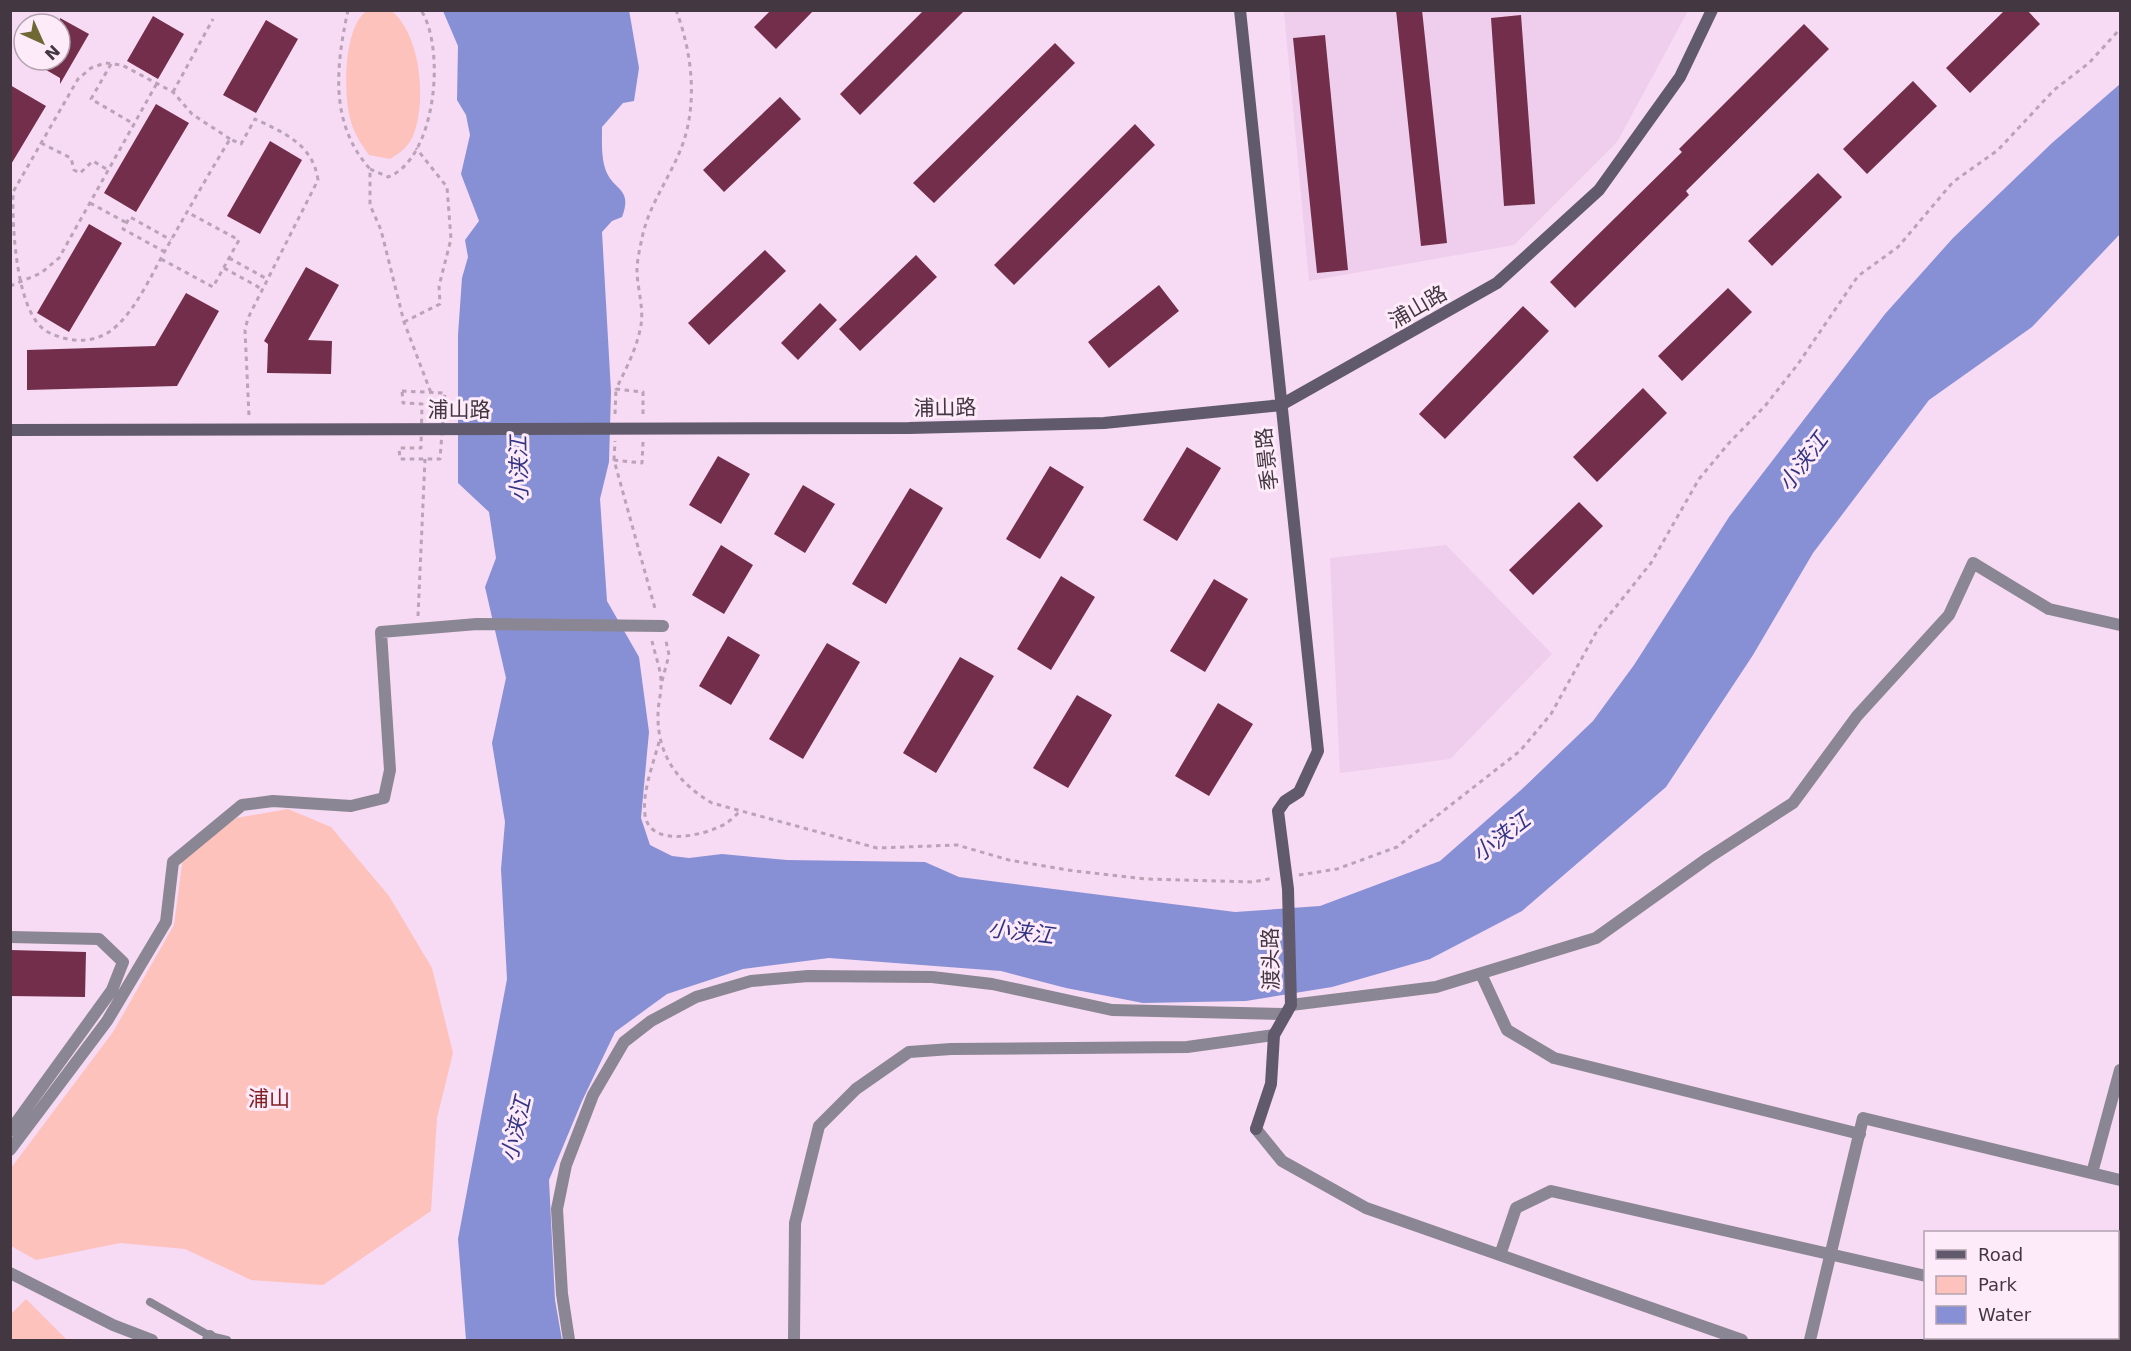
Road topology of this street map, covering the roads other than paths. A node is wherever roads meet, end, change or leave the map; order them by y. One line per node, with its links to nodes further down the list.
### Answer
1 (1240, 10): 3 (street, 季景路)
2 (1712, 10): 3 (street, 浦山路)
3 (1281, 405): 4 (street, 浦山路); 7 (street, 季景路)
4 (10, 430)
5 (2121, 625): 9 (street)
6 (663, 626): 15 (street)
7 (1287, 883): 10 (street, 渡头路)
8 (10, 937): 13 (street)
9 (1481, 974): 10 (street); 14 (street)
10 (1289, 1010): 11 (street, 渡头路); 26 (street)
11 (1274, 1035): 19 (street, 渡头路); 27 (street)
12 (2121, 1070): 16 (street)
13 (10, 1131)
14 (1860, 1134): 16 (street); 18 (street)
15 (10, 1150)
16 (2092, 1173): 17 (street)
17 (2121, 1180)
18 (1831, 1253): 19 (street); 21 (street); 29 (street)
19 (1500, 1255): 28 (street)
20 (10, 1274): 24 (street)
21 (1924, 1276)
22 (150, 1302): 23 (lane)
23 (209, 1338): 25 (lane)
24 (152, 1341)
25 (227, 1341)
26 (569, 1341)
27 (794, 1341)
28 (1742, 1341)
29 (1810, 1341)

